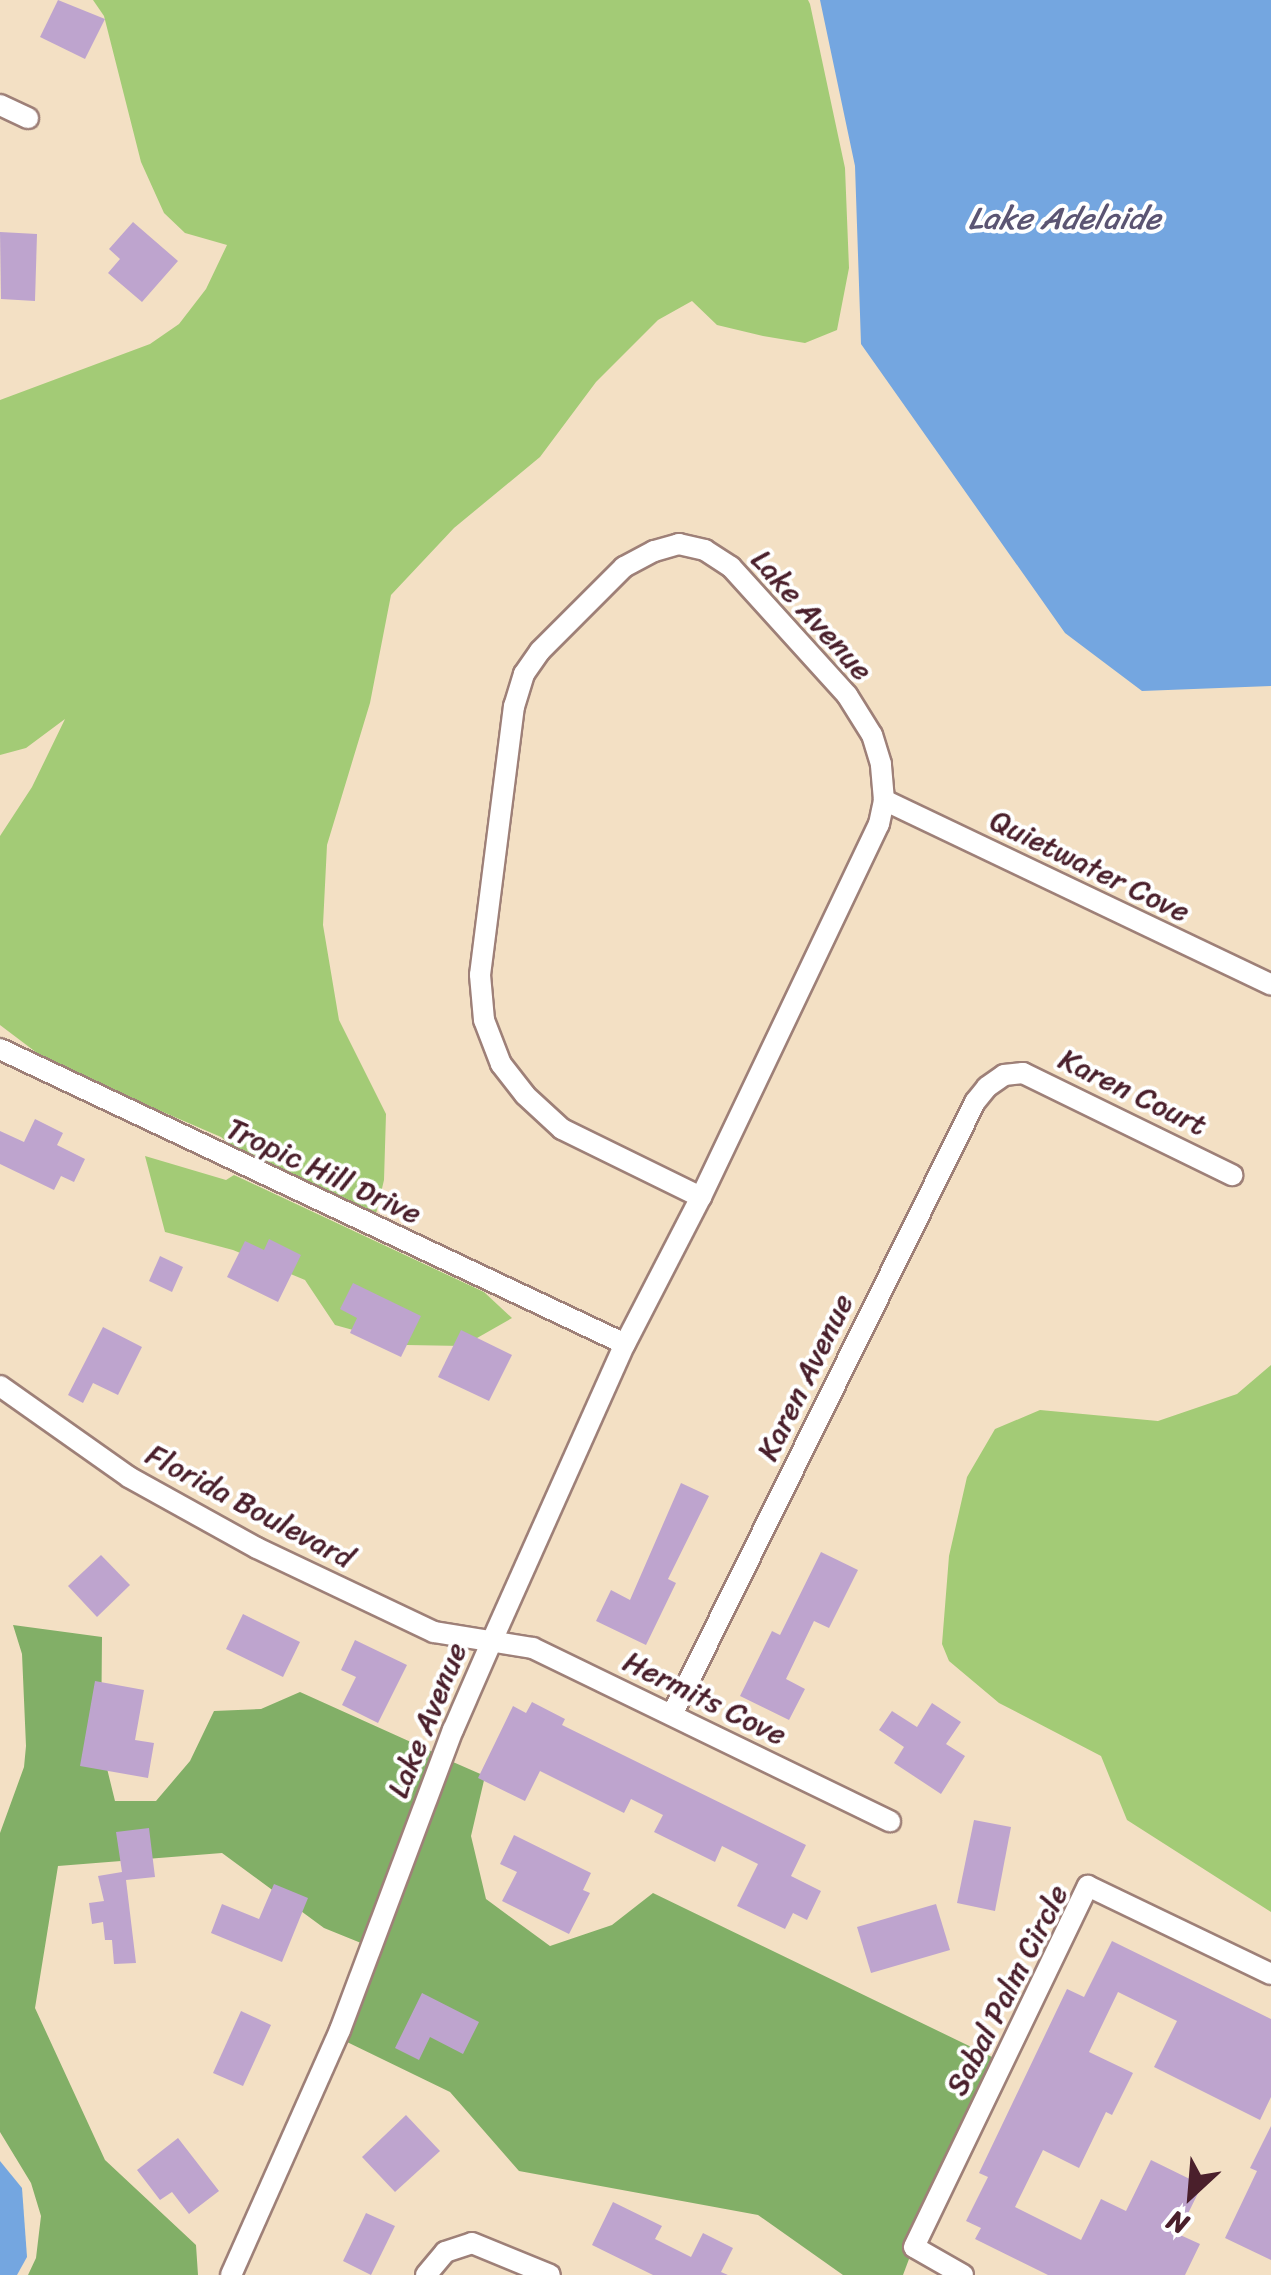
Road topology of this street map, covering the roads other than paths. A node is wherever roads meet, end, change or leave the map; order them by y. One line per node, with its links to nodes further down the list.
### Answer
1 (0, 105): 2 (street)
2 (28, 118)
3 (884, 800): 4 (street, Quietwater Cove); 8 (street, Lake Avenue); 8 (street, Lake Avenue)
4 (1271, 985)
5 (0, 1049): 9 (street, Tropic Hill Drive)
6 (1004, 1076): 7 (street, Karen Court); 12 (street, Karen Avenue)
7 (1232, 1175)
8 (700, 1197): 9 (street, Lake Avenue)
9 (625, 1344): 11 (street, Lake Avenue)
10 (0, 1386): 11 (street, Florida Boulevard)
11 (491, 1643): 12 (street, Hermits Cove); 15 (street, Lake Avenue)
12 (672, 1715): 13 (street, Hermits Cove)
13 (890, 1821)
14 (1271, 1974): 18 (street, Sabal Palm Circle)
15 (234, 2274)
16 (426, 2275): 17 (street)
17 (550, 2275)
18 (963, 2275)

